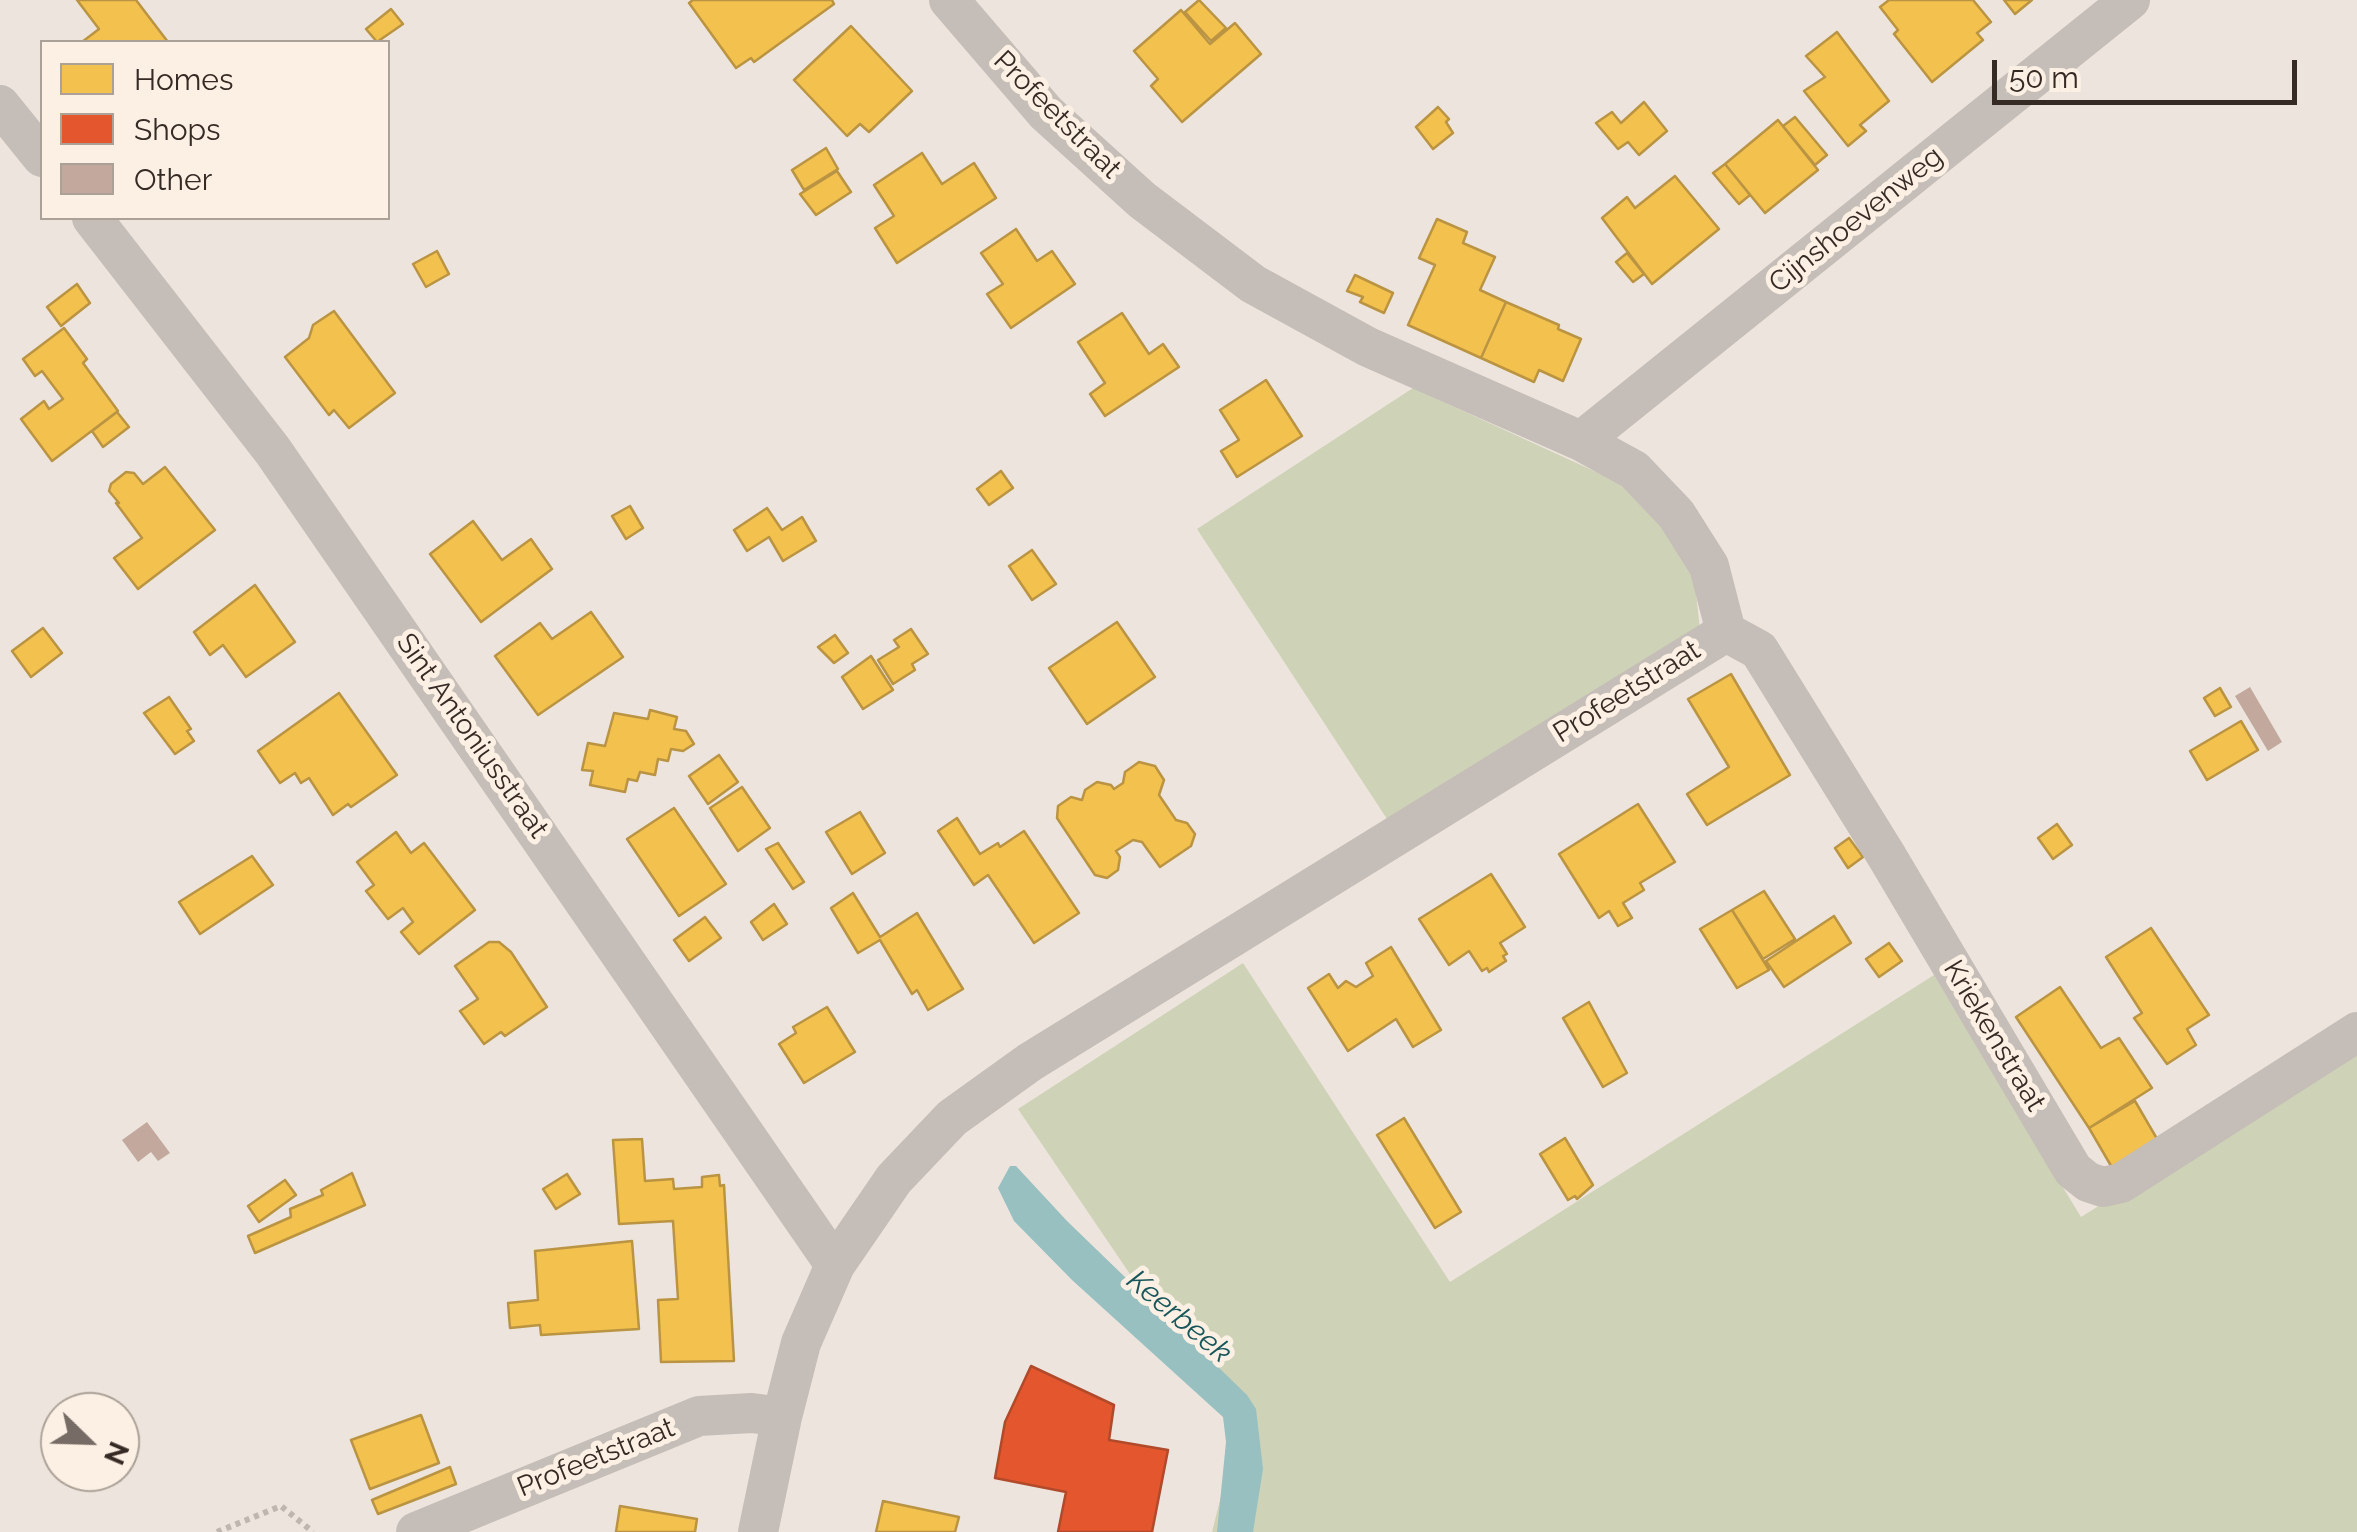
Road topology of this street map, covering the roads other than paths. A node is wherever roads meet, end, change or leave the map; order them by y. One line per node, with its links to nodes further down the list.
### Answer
1 (948, 0): 6 (street, Profeetstraat)
2 (2130, 0): 6 (street, Cijnshoevenweg)
3 (0, 105): 4 (street)
4 (40, 155)
5 (94, 220): 9 (street, Sint Antoniusstraat)
6 (1581, 441): 7 (street, Profeetstraat)
7 (1726, 632): 8 (street, Kriekenstraat); 9 (street, Profeetstraat)
8 (2357, 1032)
9 (835, 1265): 10 (street, Profeetstraat)
10 (782, 1417): 11 (street, Profeetstraat); 12 (street, Profeetstraat)
11 (416, 1532)
12 (758, 1532)

